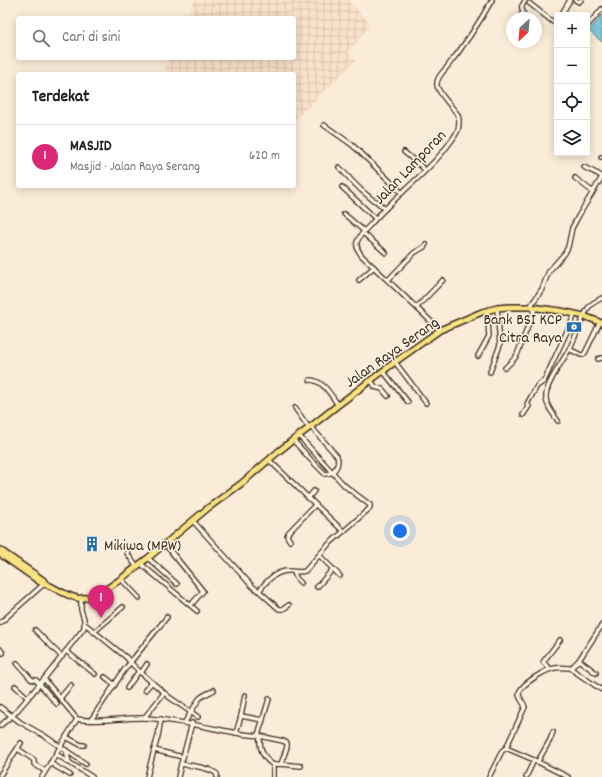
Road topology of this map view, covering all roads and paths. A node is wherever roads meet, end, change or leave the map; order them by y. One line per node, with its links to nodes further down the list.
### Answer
1 (492, 0): 15 (street, Jalan Lamporan)
2 (570, 0): 8 (street)
3 (575, 0): 4 (street)
4 (581, 0)
5 (527, 1): 7 (street); 9 (street)
6 (602, 9): 10 (street)
7 (523, 12)
8 (563, 12)
9 (554, 22)
10 (590, 23)
11 (324, 125): 20 (street)
12 (404, 152): 15 (street)
13 (339, 167): 21 (street)
14 (584, 167): 16 (street)
15 (425, 170): 20 (street, Jalan Lamporan)
16 (602, 177): 19 (street)
17 (575, 178): 19 (street)
18 (342, 187): 23 (street)
19 (593, 192): 34 (street)
20 (402, 193): 21 (street, Jalan Lamporan)
21 (385, 209): 23 (street, Jalan Lamporan)
22 (344, 214): 24 (street)
23 (375, 218): 24 (street, Jalan Lamporan)
24 (364, 232): 26 (street); 27 (street, Jalan Lamporan)
25 (426, 244): 29 (street)
26 (386, 253)
27 (374, 267): 28 (street); 29 (street, Jalan Lamporan)
28 (359, 280)
29 (388, 280): 32 (street, Jalan Lamporan)
30 (443, 280): 32 (street)
31 (602, 298): 37 (street)
32 (417, 307): 39 (street, Jalan Lamporan)
33 (497, 308): 34 (highway, Jalan Raya Serang); 35 (highway, Jalan Raya Serang); 45 (street)
34 (533, 308): 36 (highway, Jalan Raya Serang); 43 (street)
35 (487, 310): 39 (highway, Jalan Raya Serang); 41 (street)
36 (575, 314): 37 (highway, Jalan Raya Serang); 53 (street)
37 (584, 316): 38 (highway, Jalan Raya Serang); 40 (street)
38 (601, 322): 40 (street)
39 (440, 330): 42 (highway, Jalan Raya Serang)
40 (569, 349): 54 (street)
41 (478, 356)
42 (395, 362): 44 (highway, Jalan Raya Serang); 50 (street)
43 (505, 368)
44 (383, 371): 47 (highway, Jalan Raya Serang); 49 (street)
45 (490, 372)
46 (310, 380): 51 (street)
47 (371, 380): 48 (street); 51 (highway, Jalan Raya Serang)
48 (388, 396)
49 (408, 402)
50 (426, 403)
51 (338, 404): 55 (highway, Jalan Raya Serang)
52 (295, 408): 55 (street)
53 (523, 415)
54 (558, 421)
55 (310, 428): 56 (highway, Jalan Raya Serang); 59 (street)
56 (299, 436): 57 (highway, Jalan Raya Serang); 59 (street)
57 (293, 440): 58 (highway, Jalan Raya Serang); 59 (street)
58 (269, 460): 61 (street); 63 (highway, Jalan Raya Serang)
59 (333, 472): 64 (street)
60 (314, 491): 61 (street)
61 (308, 498): 62 (street)
62 (315, 505): 64 (street); 65 (street)
63 (192, 521): 66 (highway, Jalan Raya Serang); 81 (street)
64 (343, 531): 70 (street)
65 (290, 541)
66 (165, 544): 71 (highway, Jalan Raya Serang); 84 (street)
67 (128, 547): 72 (street)
68 (0, 550): 77 (highway)
69 (0, 554): 77 (highway)
70 (319, 556): 73 (street); 74 (street)
71 (148, 558): 72 (highway, Jalan Raya Serang); 79 (street)
72 (138, 565): 76 (highway, Jalan Raya Serang); 84 (street)
73 (333, 569): 75 (street); 80 (street)
74 (294, 572): 78 (street); 81 (street)
75 (340, 576)
76 (120, 579): 82 (highway, Jalan Raya Serang); 83 (street)
77 (45, 583): 82 (highway); 89 (street)
78 (301, 583)
79 (178, 584)
80 (317, 588)
81 (259, 591): 85 (street)
82 (81, 598): 90 (street)
83 (139, 598)
84 (191, 605): 87 (street)
85 (289, 605)
86 (123, 607): 93 (street)
87 (196, 611)
88 (167, 617): 100 (street)
89 (0, 623)
90 (85, 624): 93 (street); 96 (street)
91 (602, 625): 99 (street)
92 (35, 630): 98 (street)
93 (94, 632): 100 (street)
94 (560, 640): 104 (street)
95 (0, 649): 97 (street)
96 (66, 651): 98 (street); 107 (street)
97 (3, 653)
98 (62, 657): 109 (street)
99 (579, 660): 103 (street); 106 (street)
100 (130, 662): 105 (street); 113 (street)
101 (17, 663): 111 (street)
102 (147, 664): 105 (street)
103 (571, 668): 104 (street); 118 (street)
104 (550, 669): 145 (street)
105 (140, 672): 110 (street); 115 (street)
106 (596, 673)
107 (95, 674)
108 (105, 677): 113 (street)
109 (44, 678): 111 (street); 122 (street)
110 (152, 682): 116 (street); 119 (street)
111 (40, 684): 121 (street); 124 (street)
112 (71, 685): 122 (street)
113 (115, 685): 133 (street)
114 (16, 686): 121 (street)
115 (126, 688)
116 (145, 690)
117 (214, 690): 126 (street)
118 (602, 690)
119 (164, 693): 126 (street); 131 (street)
120 (245, 695): 128 (street)
121 (28, 698): 127 (street)
122 (60, 698): 130 (street)
123 (269, 699): 134 (street)
124 (57, 704)
125 (0, 707): 127 (street)
126 (191, 712): 129 (street); 135 (street)
127 (12, 716): 137 (street); 143 (street)
128 (241, 716): 134 (street); 138 (street)
129 (198, 717)
130 (77, 718): 133 (street); 141 (street)
131 (144, 718): 132 (street); 133 (street)
132 (161, 719): 135 (street); 148 (street)
133 (91, 720)
134 (263, 720): 140 (street)
135 (185, 722): 136 (street)
136 (192, 723): 138 (street); 150 (street)
137 (0, 726)
138 (236, 732): 140 (street)
139 (553, 732): 151 (street)
140 (259, 736): 156 (street); 157 (street)
141 (66, 737): 143 (street); 144 (street)
142 (21, 743): 146 (street)
143 (60, 746): 147 (street); 149 (street)
144 (84, 746)
145 (506, 748): 151 (street); 162 (street)
146 (18, 749): 159 (street); 160 (street)
147 (66, 750): 152 (street); 154 (street)
148 (154, 750): 150 (street); 165 (street)
149 (56, 754): 152 (street); 153 (street)
150 (183, 757): 155 (street)
151 (536, 761): 169 (street); 170 (street)
152 (69, 762): 164 (street)
153 (50, 763): 159 (street); 161 (street)
154 (86, 764)
155 (181, 764): 166 (street); 167 (street)
156 (281, 764): 157 (street); 158 (street)
157 (273, 765): 168 (street)
158 (301, 766)
159 (45, 771): 163 (street)
160 (0, 775)
161 (70, 775)
162 (491, 776)
163 (42, 777)
164 (92, 777)
165 (147, 777)
166 (178, 777)
167 (217, 777)
168 (274, 777)
169 (526, 777)
170 (568, 777)

